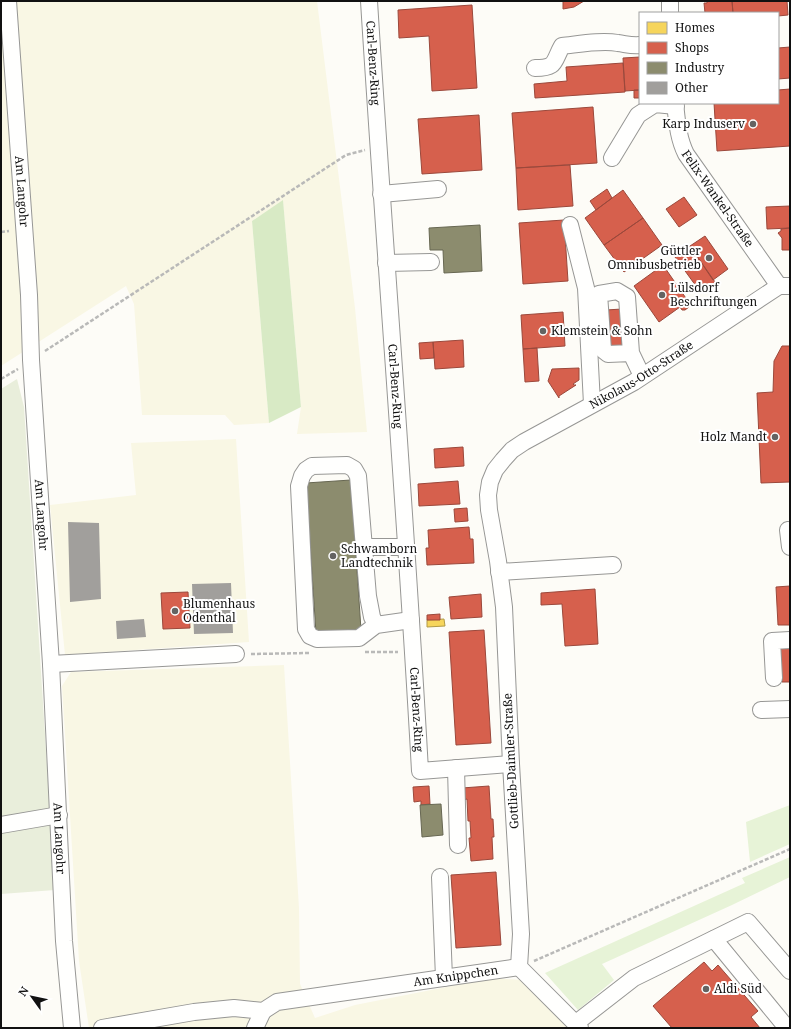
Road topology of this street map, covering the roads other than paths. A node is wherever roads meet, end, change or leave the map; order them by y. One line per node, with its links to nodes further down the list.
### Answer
1 (8, 1): 29 (street, Am Langohr)
2 (369, 1): 10 (street, Carl-Benz-Ring)
3 (670, 1): 4 (street)
4 (670, 12)
5 (639, 46): 6 (street)
6 (535, 68)
7 (675, 104): 8 (street); 14 (street, Felix-Wankel-Straße)
8 (612, 158)
9 (438, 189): 10 (street)
10 (382, 194): 13 (street, Carl-Benz-Ring)
11 (570, 225): 17 (street)
12 (431, 262): 13 (street)
13 (386, 263): 21 (street, Carl-Benz-Ring)
14 (784, 286): 16 (street, Nikolaus-Otto-Straße)
15 (631, 353): 16 (street)
16 (642, 376): 17 (street, Nikolaus-Otto-Straße)
17 (592, 404): 18 (street, Nikolaus-Otto-Straße)
18 (495, 470): 24 (street, Gottlieb-Daimler-Straße)
19 (788, 530): 22 (street)
20 (364, 547): 21 (street); 26 (street); 26 (street)
21 (406, 547): 25 (street, Carl-Benz-Ring)
22 (790, 547)
23 (613, 565): 24 (street)
24 (499, 572): 33 (street, Gottlieb-Daimler-Straße)
25 (411, 620): 26 (street); 34 (street, Carl-Benz-Ring)
26 (376, 625)
27 (790, 640): 30 (street)
28 (236, 654): 29 (street)
29 (51, 664): 35 (street, Am Langohr)
30 (774, 678)
31 (790, 708): 32 (street)
32 (761, 710)
33 (511, 764): 34 (street); 40 (street, Gottlieb-Daimler-Straße)
34 (456, 768): 37 (street)
35 (59, 815): 36 (street); 45 (street, Am Langohr)
36 (1, 825)
37 (458, 845)
38 (440, 878): 42 (street)
39 (714, 939): 41 (street); 44 (street); 48 (street)
40 (519, 968): 42 (street, Am Knippchen); 44 (street)
41 (790, 970)
42 (444, 978): 43 (street, Am Knippchen)
43 (263, 1011): 46 (street); 47 (street)
44 (578, 1026)
45 (72, 1028)
46 (102, 1028)
47 (255, 1028)
48 (787, 1028)

